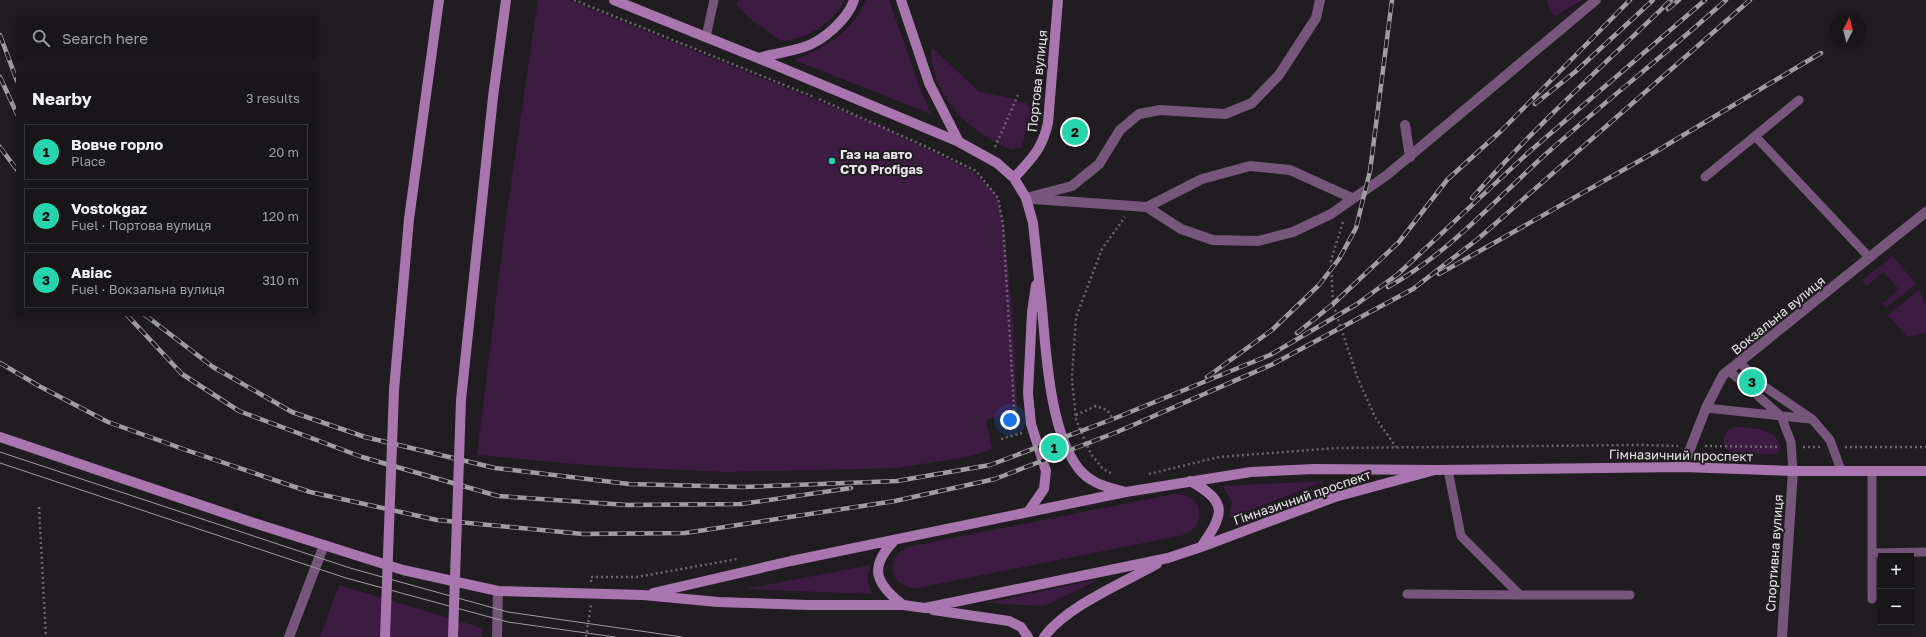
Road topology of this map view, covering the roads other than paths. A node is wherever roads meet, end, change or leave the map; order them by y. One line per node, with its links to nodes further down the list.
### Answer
1 (439, 0): 60 (main road, bridge)
2 (506, 0): 61 (main road, bridge)
3 (714, 0): 10 (lane)
4 (854, 0): 11 (main road)
5 (900, 0): 15 (main road)
6 (1058, 0): 18 (main road, Портова вулиця)
7 (1320, 0): 19 (street)
8 (1596, 0): 16 (street)
9 (620, 1): 10 (main road)
10 (706, 36): 11 (main road)
11 (758, 58): 15 (main road)
12 (1799, 100): 14 (lane)
13 (1405, 125): 16 (street)
14 (1756, 137): 17 (lane); 23 (lane)
15 (959, 142): 18 (main road)
16 (1410, 157): 20 (street)
17 (1705, 177)
18 (1014, 178): 19 (main road)
19 (1026, 198): 21 (street); 24 (main road)
20 (1352, 198): 21 (street); 21 (street)
21 (1147, 206)
22 (1926, 212): 23 (street, Вокзальна вулиця)
23 (1869, 257): 25 (street, Вокзальна вулиця)
24 (1038, 267): 43 (main road); 44 (main road)
25 (1739, 362): 26 (street, Вокзальна вулиця); 27 (lane)
26 (1729, 370): 28 (lane); 31 (street, Вокзальна вулиця)
27 (1752, 374)
28 (1741, 381)
29 (1765, 387): 33 (lane)
30 (1758, 396): 32 (lane)
31 (1706, 408): 32 (lane); 35 (street, Вокзальна вулиця)
32 (1781, 416): 33 (lane); 40 (lane)
33 (1812, 419): 38 (lane)
34 (0, 437): 46 (main road)
35 (1683, 467): 37 (main road, Гімназичний проспект); 40 (main road, Гімназичний проспект)
36 (1435, 470): 37 (main road, Гімназичний проспект); 42 (main road, Гімназичний проспект); 47 (main road, Гімназичний проспект)
37 (1448, 470): 53 (lane)
38 (1841, 470): 40 (main road, Гімназичний проспект); 41 (main road, Гімназичний проспект)
39 (1926, 470): 41 (main road, Гімназичний проспект)
40 (1793, 471): 65 (street, Спортивна вулиця)
41 (1872, 471): 49 (lane)
42 (1190, 481): 43 (main road, Гімназичний проспект); 47 (main road)
43 (1126, 492): 44 (main road, Гімназичний проспект)
44 (1028, 512): 45 (main road, Гімназичний проспект)
45 (894, 541): 54 (main road, Гімназичний проспект); 57 (main road)
46 (324, 545): 51 (main road); 59 (street)
47 (1201, 547): 50 (main road, Гімназичний проспект)
48 (1926, 552): 49 (lane)
49 (1872, 553): 56 (lane)
50 (1168, 558): 58 (main road); 64 (main road)
51 (498, 591): 54 (main road); 62 (street)
52 (1407, 594): 53 (lane)
53 (1520, 594): 55 (lane)
54 (643, 595): 57 (main road)
55 (1630, 595)
56 (1872, 599)
57 (903, 605): 58 (main road)
58 (925, 608): 63 (main road)
59 (290, 637)
60 (385, 637)
61 (453, 637)
62 (497, 637)
63 (1028, 637)
64 (1044, 637)
65 (1782, 637)

